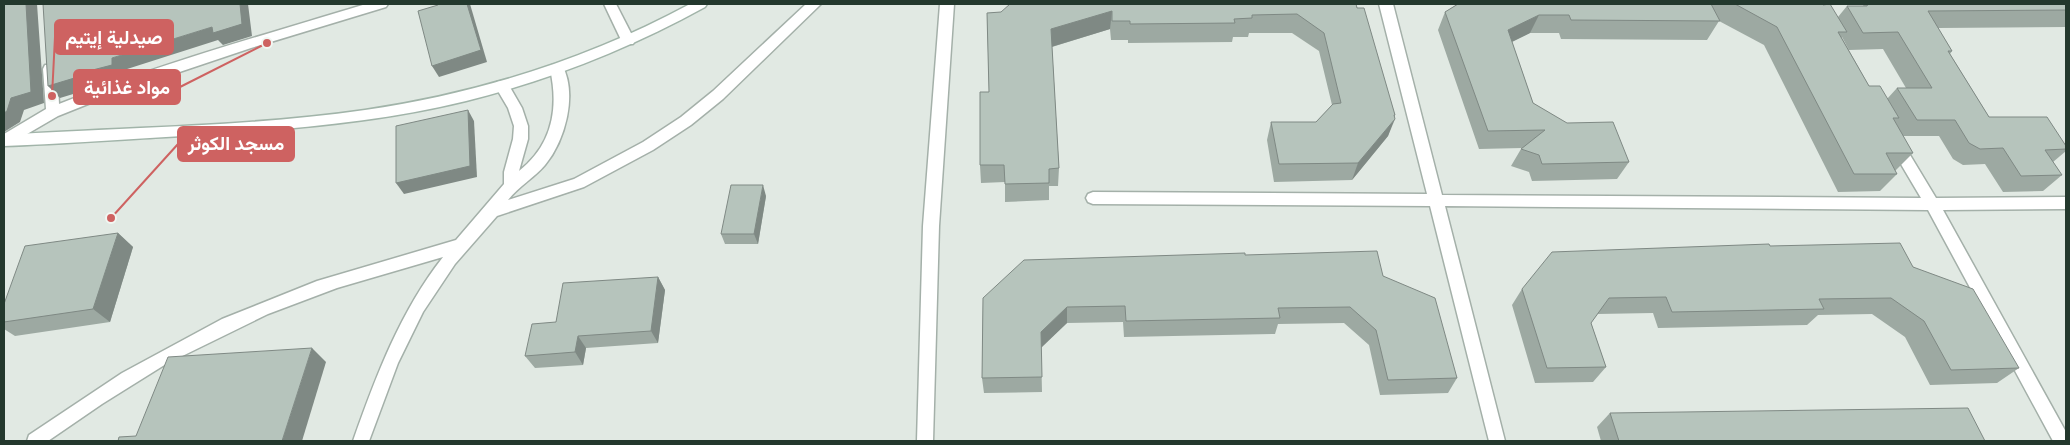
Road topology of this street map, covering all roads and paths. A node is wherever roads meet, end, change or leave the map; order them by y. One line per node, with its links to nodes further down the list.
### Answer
1 (381, 4): 11 (street)
2 (610, 4): 7 (street)
3 (700, 4): 7 (street)
4 (814, 4): 19 (street)
5 (947, 4): 23 (street)
6 (1386, 4): 16 (street)
7 (628, 40): 9 (street)
8 (49, 53): 11 (street)
9 (558, 68): 10 (street); 14 (street)
10 (502, 86): 13 (street); 14 (street)
11 (53, 112): 13 (street)
12 (1888, 129): 18 (street)
13 (4, 140)
14 (511, 186): 19 (street)
15 (1093, 198): 16 (street)
16 (1436, 202): 18 (street); 24 (street)
17 (2066, 203): 18 (street)
18 (1932, 204): 25 (street)
19 (492, 211): 20 (street)
20 (461, 245): 21 (street); 22 (street)
21 (34, 441)
22 (361, 441)
23 (925, 441)
24 (1497, 441)
25 (2062, 441)

